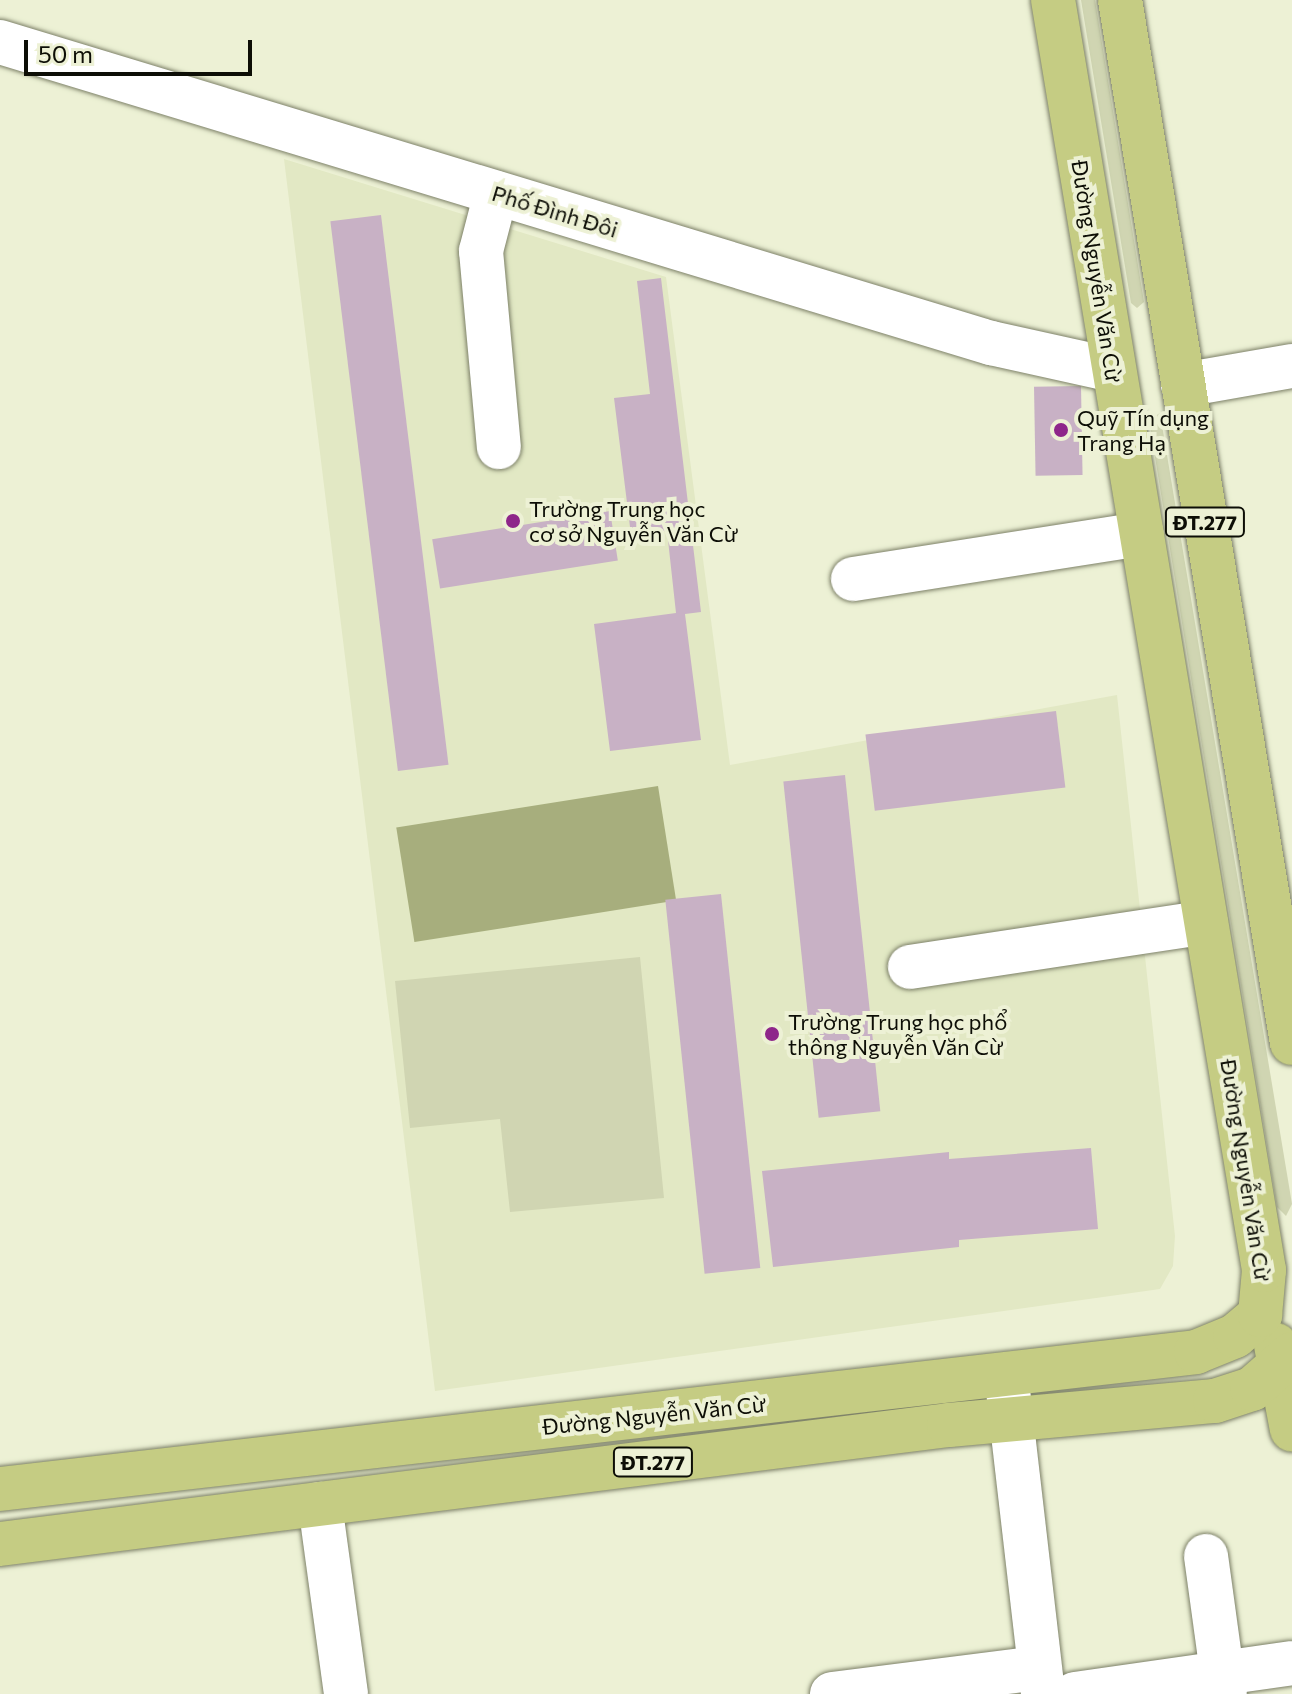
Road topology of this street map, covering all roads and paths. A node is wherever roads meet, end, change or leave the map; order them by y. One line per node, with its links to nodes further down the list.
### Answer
1 (1053, 0): 6 (main road, Đường Nguyễn Văn Cừ / ĐT.277)
2 (1120, 0): 7 (main road, ĐT.277)
3 (0, 42): 4 (street, Phố Đình Đôi)
4 (496, 193): 6 (street, Phố Đình Đôi); 8 (street)
5 (1292, 366): 7 (street)
6 (1113, 370): 7 (main road); 9 (main road, Đường Nguyễn Văn Cừ / ĐT.277)
7 (1183, 385): 13 (main road, ĐT.277)
8 (499, 447)
9 (1142, 534): 10 (street); 11 (main road, Đường Nguyễn Văn Cừ / ĐT.277)
10 (853, 579)
11 (1206, 922): 12 (street); 14 (main road, Đường Nguyễn Văn Cừ / ĐT.277)
12 (910, 967)
13 (1292, 1043)
14 (1281, 1335): 15 (main road, Đường Nguyễn Văn Cừ / ĐT.277); 16 (main road, Đường Nguyễn Văn Cừ / ĐT.277); 17 (main road)
15 (1006, 1375): 16 (street); 18 (main road, Đường Nguyễn Văn Cừ / ĐT.277)
16 (1011, 1423): 20 (main road, Đường Nguyễn Văn Cừ / ĐT.277); 24 (street)
17 (1292, 1430)
18 (317, 1453): 19 (main road, Đường Nguyễn Văn Cừ / ĐT.277); 20 (main road)
19 (0, 1489)
20 (320, 1504): 21 (main road, Đường Nguyễn Văn Cừ / ĐT.277); 26 (street)
21 (0, 1544)
22 (1206, 1556): 25 (street)
23 (1292, 1663): 25 (street)
24 (1041, 1681): 27 (street)
25 (1224, 1683): 28 (street)
26 (346, 1694)
27 (832, 1694)
28 (1075, 1694)

